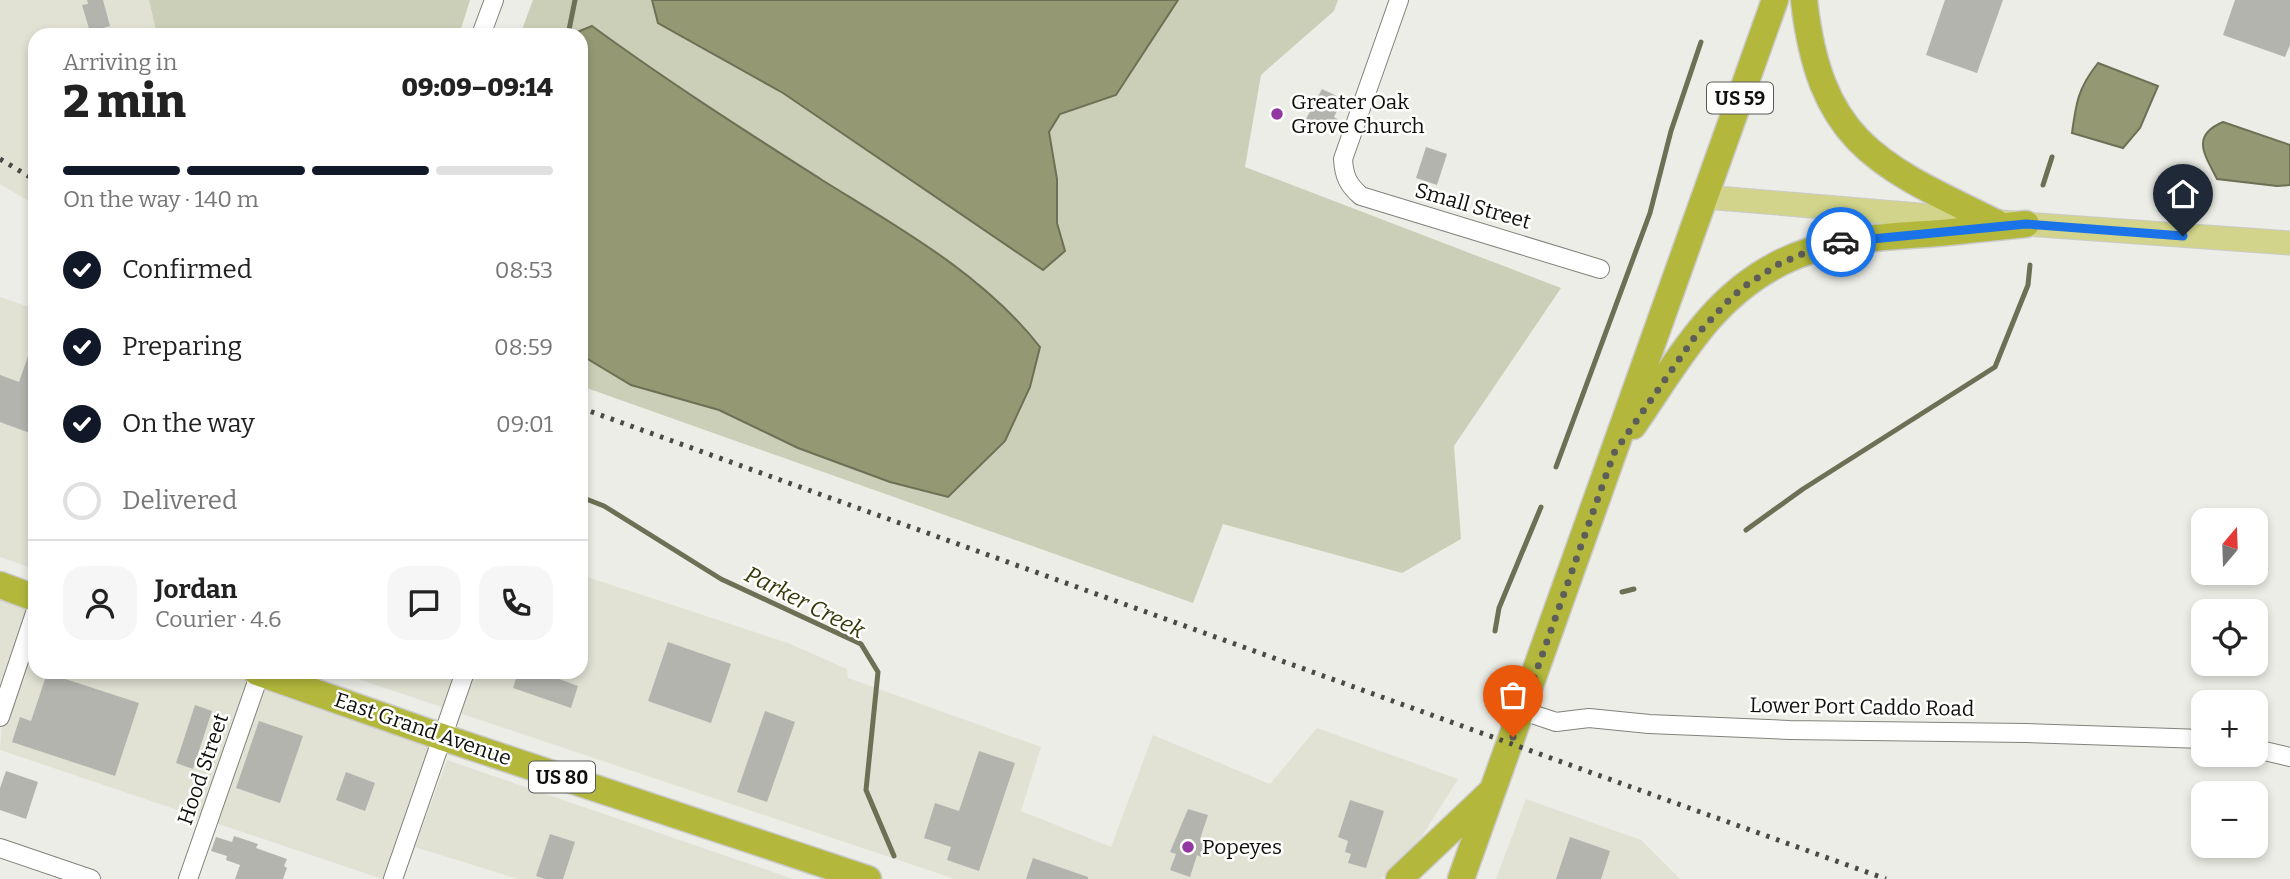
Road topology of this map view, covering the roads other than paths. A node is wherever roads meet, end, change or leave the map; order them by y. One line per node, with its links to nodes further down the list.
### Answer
1 (494, 0): 5 (street)
2 (1399, 0): 10 (street, Small Street)
3 (1774, 0): 6 (highway, US 59)
4 (1804, 0): 7 (highway)
5 (484, 28)
6 (1705, 197): 7 (main road); 11 (highway, US 59)
7 (1994, 222): 8 (main road)
8 (2026, 224): 9 (main road); 11 (highway)
9 (2290, 243)
10 (1600, 269)
11 (1614, 453): 18 (highway, US 59)
12 (0, 585): 13 (highway)
13 (28, 595)
14 (28, 634): 19 (street)
15 (257, 679): 27 (street, Hood Street)
16 (276, 679): 20 (highway, East Grand Avenue / US 80)
17 (463, 679): 20 (street)
18 (1523, 711): 21 (street, Lower Port Caddo Road); 24 (highway, US 59)
19 (0, 717)
20 (442, 737): 28 (street); 29 (highway, East Grand Avenue / US 80)
21 (2191, 739)
22 (2268, 750): 23 (street)
23 (2288, 751)
24 (1494, 789): 30 (highway); 31 (highway, US 59); 32 (highway)
25 (0, 848): 26 (street)
26 (91, 879)
27 (188, 879)
28 (393, 879)
29 (868, 879)
30 (1399, 879)
31 (1461, 879)
32 (1481, 879)

